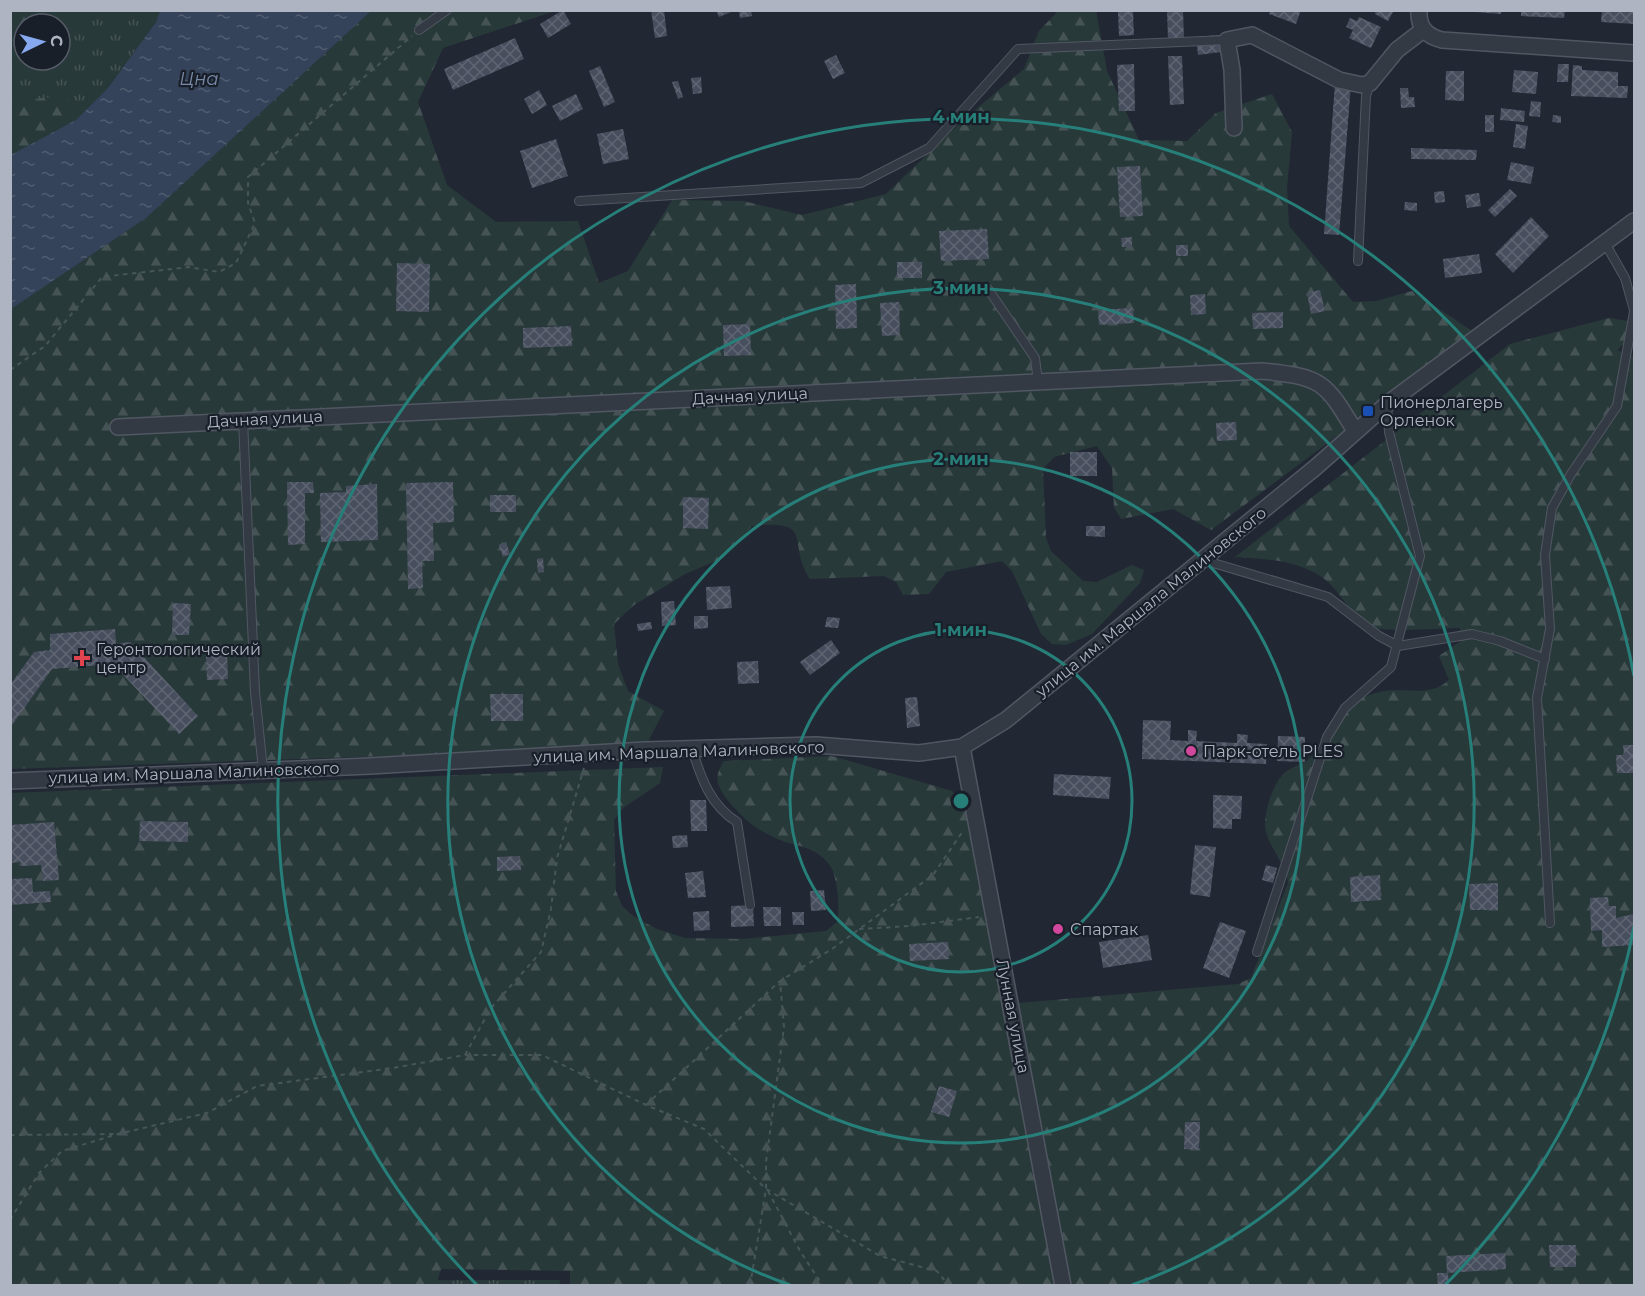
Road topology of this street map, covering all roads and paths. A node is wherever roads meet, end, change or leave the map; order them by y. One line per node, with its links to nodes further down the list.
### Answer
1 (447, 10): 3 (lane)
2 (1419, 10): 4 (street)
3 (419, 30): 15 (path)
4 (1423, 30): 6 (street); 7 (street)
5 (1227, 40): 7 (street); 8 (street); 9 (lane)
6 (1635, 53)
7 (1370, 83): 12 (lane)
8 (1234, 128)
9 (579, 201)
10 (1635, 221): 11 (street, улица им. Маршала Малиновского)
11 (1605, 243): 14 (lane); 17 (street, улица им. Маршала Малиновского)
12 (1358, 261)
13 (988, 289): 16 (lane)
14 (1635, 311): 23 (lane)
15 (10, 370)
16 (1038, 382): 18 (street, Дачная улица); 20 (street, Дачная улица)
17 (1387, 404): 20 (street, улица им. Маршала Малиновского); 22 (lane)
18 (243, 420): 19 (street, Дачная улица); 27 (lane)
19 (118, 426)
20 (1355, 431): 21 (street, улица им. Маршала Малиновского)
21 (1202, 560): 22 (lane); 24 (street, улица им. Маршала Малиновского)
22 (1398, 646): 23 (lane); 34 (lane)
23 (1545, 659): 32 (lane)
24 (962, 747): 25 (street, улица им. Маршала Малиновского); 29 (street, Лунная улица)
25 (692, 749): 26 (street, улица им. Маршала Малиновского); 30 (lane)
26 (589, 753): 27 (street, улица им. Маршала Малиновского); 36 (path)
27 (263, 770): 28 (street, улица им. Маршала Малиновского)
28 (10, 781)
29 (975, 817): 31 (street, Лунная улица); 33 (path)
30 (750, 905)
31 (994, 915): 33 (path); 45 (street, Лунная улица)
32 (1550, 923)
33 (858, 929): 35 (path)
34 (1257, 952)
35 (780, 981): 37 (path); 40 (path)
36 (465, 1055): 37 (path); 38 (path)
37 (646, 1105): 40 (path)
38 (118, 1134): 39 (path); 41 (path)
39 (10, 1135)
40 (766, 1189): 42 (path); 43 (path); 44 (path)
41 (10, 1220)
42 (750, 1286)
43 (823, 1286)
44 (949, 1286)
45 (1063, 1286)

